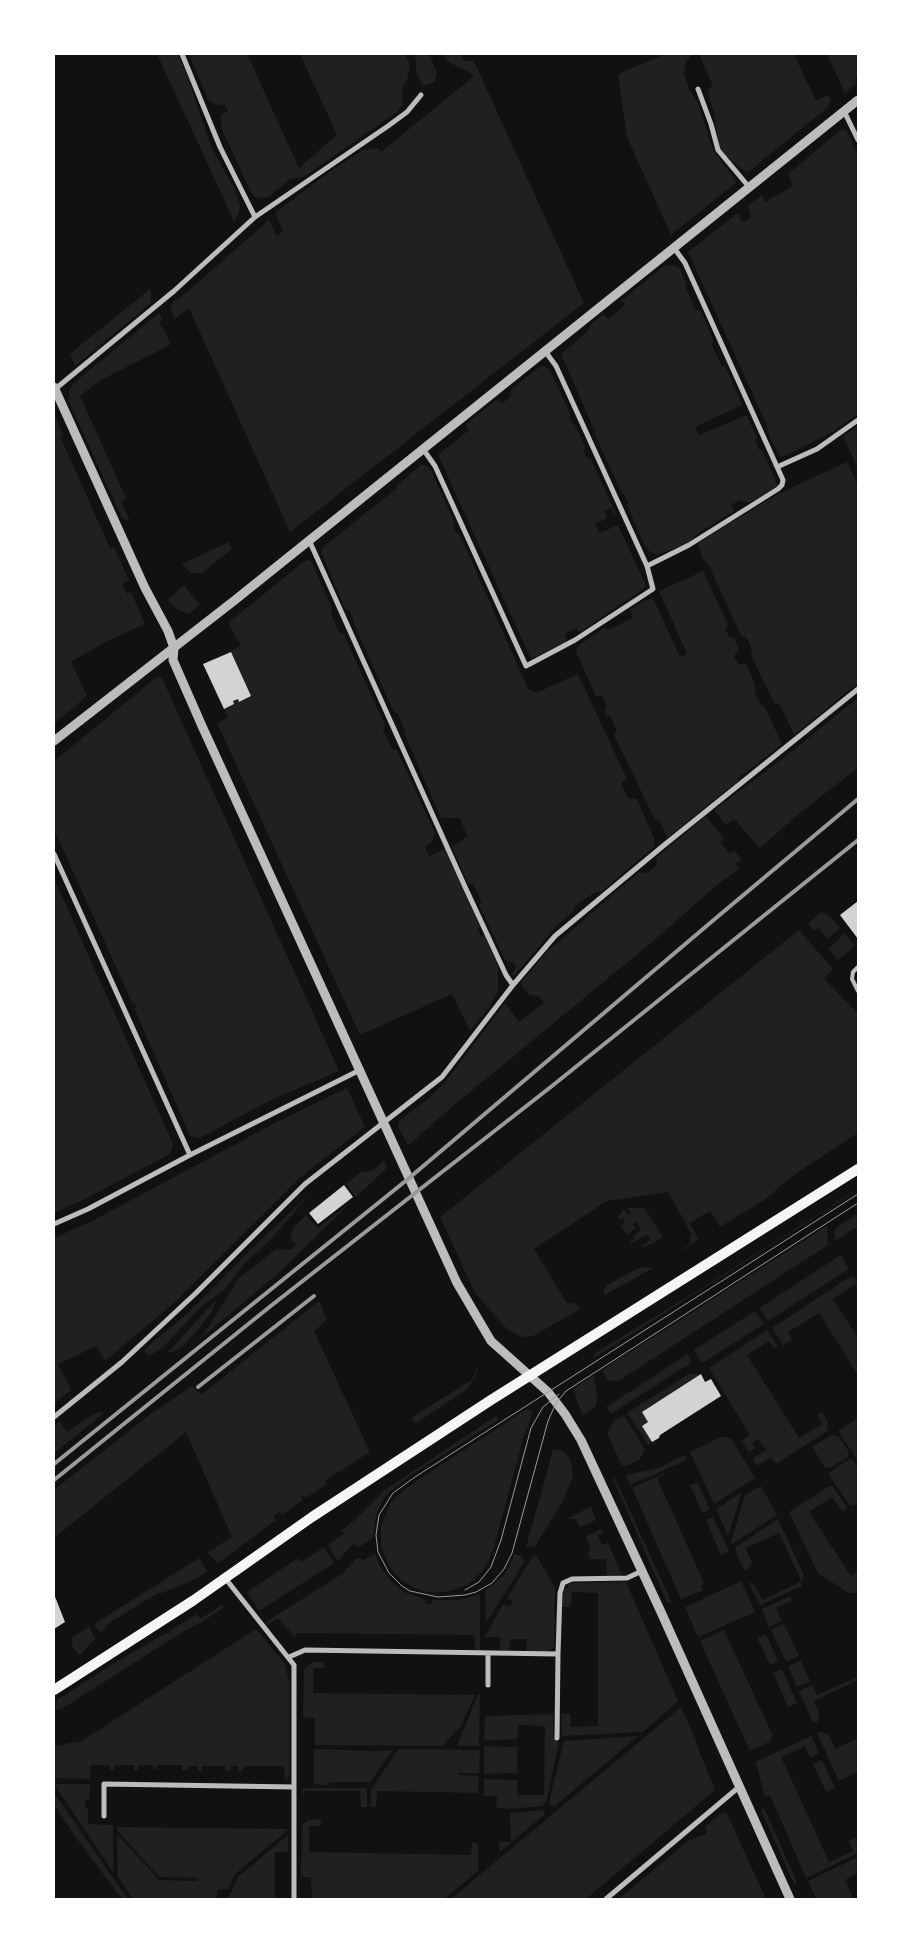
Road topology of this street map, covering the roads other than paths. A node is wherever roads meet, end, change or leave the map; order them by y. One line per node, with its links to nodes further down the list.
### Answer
1 (182, 54): 8 (street)
2 (698, 89): 7 (street)
3 (421, 95): 8 (street)
4 (858, 100): 5 (street)
5 (844, 111): 6 (street); 7 (street)
6 (858, 140)
7 (749, 187): 9 (street)
8 (255, 217): 11 (street)
9 (674, 248): 10 (street); 14 (street)
10 (545, 351): 13 (street); 16 (street)
11 (54, 389): 17 (street)
12 (858, 420): 14 (street)
13 (423, 449): 15 (street); 16 (street)
14 (777, 467): 16 (street)
15 (309, 540): 17 (street); 22 (street)
16 (647, 566)
17 (174, 648): 19 (street); 24 (street)
18 (858, 689): 22 (street)
19 (54, 742)
20 (54, 854): 26 (street)
21 (858, 967): 23 (lane)
22 (513, 985): 25 (street)
23 (858, 991)
24 (360, 1070): 25 (street); 26 (street)
25 (383, 1124): 29 (street); 30 (street)
26 (190, 1155): 28 (street)
27 (858, 1169): 29 (main road)
28 (54, 1224)
29 (530, 1375): 31 (street); 32 (main road)
30 (54, 1417)
31 (642, 1571): 34 (street); 40 (street)
32 (224, 1577): 35 (street); 37 (main road)
33 (488, 1654): 34 (street); 35 (street); 36 (street)
34 (558, 1654): 38 (street)
35 (289, 1657): 39 (street)
36 (488, 1685)
37 (54, 1690)
38 (557, 1738)
39 (294, 1786): 41 (street); 42 (street)
40 (739, 1786): 43 (street); 44 (street)
41 (104, 1816)
42 (294, 1899)
43 (606, 1899)
44 (790, 1899)

